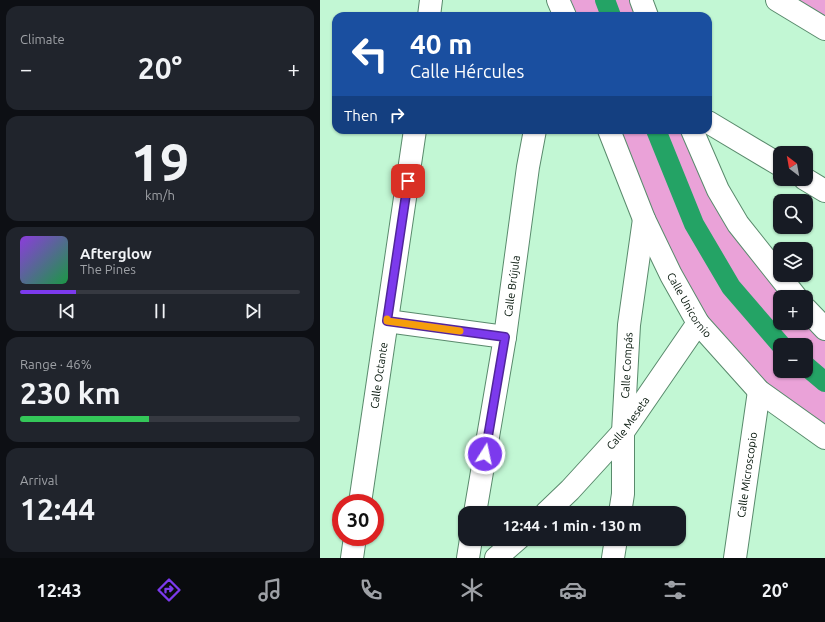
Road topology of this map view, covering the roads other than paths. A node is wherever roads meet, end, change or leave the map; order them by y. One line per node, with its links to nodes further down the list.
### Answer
1 (431, 0): 4 (street)
2 (641, 0): 5 (street)
3 (777, 0): 6 (street)
4 (430, 12)
5 (646, 12)
6 (825, 29)
7 (712, 124): 12 (street)
8 (414, 134): 18 (street, Calle Octante)
9 (535, 134): 21 (street, Calle Brújula)
10 (611, 134): 15 (street, Calle Unicornio)
11 (694, 134): 16 (street)
12 (773, 160)
13 (813, 184): 14 (street)
14 (825, 191)
15 (644, 219): 19 (street, Calle Unicornio); 23 (street, Calle Compás)
16 (790, 290)
17 (813, 316): 20 (street)
18 (387, 321): 21 (street); 25 (street, Calle Octante)
19 (698, 323): 22 (street, Calle Unicornio); 23 (street, Calle Meseta)
20 (825, 329)
21 (505, 337): 26 (street, Calle Brújula)
22 (759, 391): 24 (street, Calle Unicornio); 37 (street, Calle Microscopio)
23 (624, 432): 27 (street, Calle Meseta); 28 (street, Calle Compás)
24 (825, 438)
25 (361, 494)
26 (476, 506)
27 (553, 506)
28 (621, 506)
29 (354, 546): 34 (street)
30 (470, 546): 35 (street)
31 (511, 546): 33 (street)
32 (615, 546): 36 (street)
33 (499, 557)
34 (352, 558)
35 (468, 558)
36 (613, 558)
37 (735, 558)

